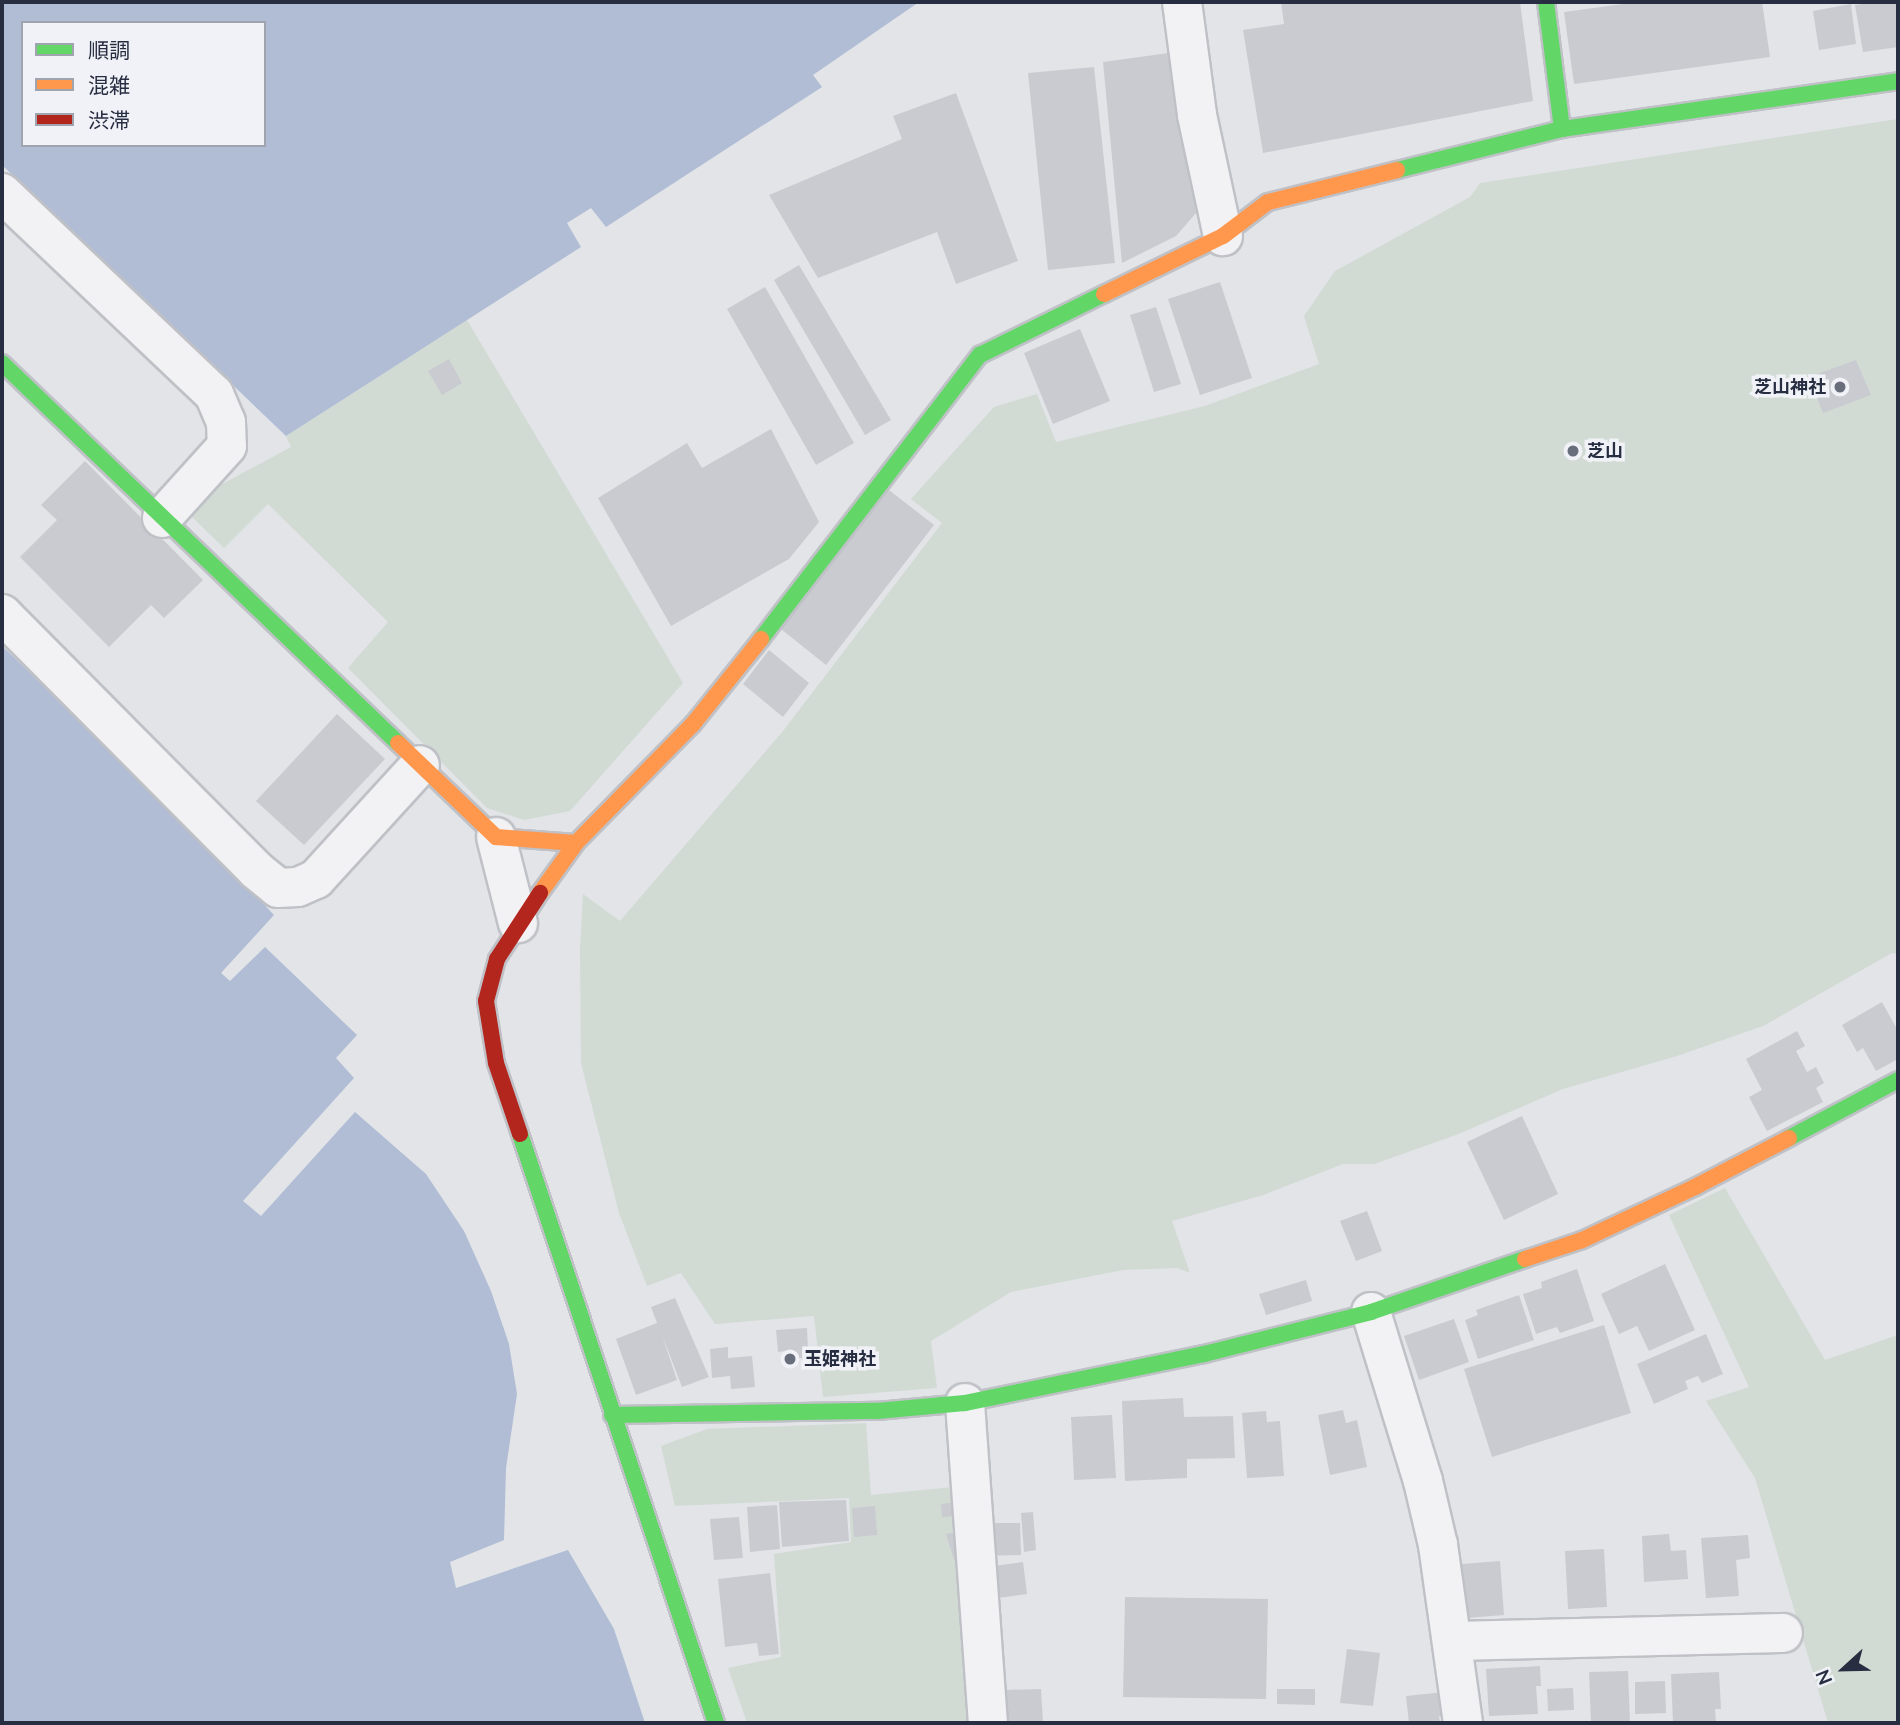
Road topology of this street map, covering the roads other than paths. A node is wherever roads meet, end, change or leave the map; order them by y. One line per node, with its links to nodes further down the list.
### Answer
1 (1182, 2): 6 (street)
2 (1546, 2): 4 (street)
3 (1898, 81): 4 (street)
4 (1562, 128): 6 (street)
5 (2, 193): 8 (street)
6 (1223, 236): 12 (street)
7 (2, 363): 8 (street)
8 (162, 517): 10 (street)
9 (2, 614): 10 (street)
10 (420, 765): 11 (street)
11 (496, 837): 12 (street); 13 (street)
12 (576, 843): 13 (street)
13 (518, 923): 17 (street)
14 (1898, 1080): 15 (street)
15 (1371, 1312): 16 (street); 19 (street)
16 (965, 1403): 17 (street); 21 (street)
17 (612, 1415): 20 (street)
18 (1783, 1633): 19 (street)
19 (1454, 1641): 22 (street)
20 (716, 1723)
21 (988, 1723)
22 (1463, 1723)

